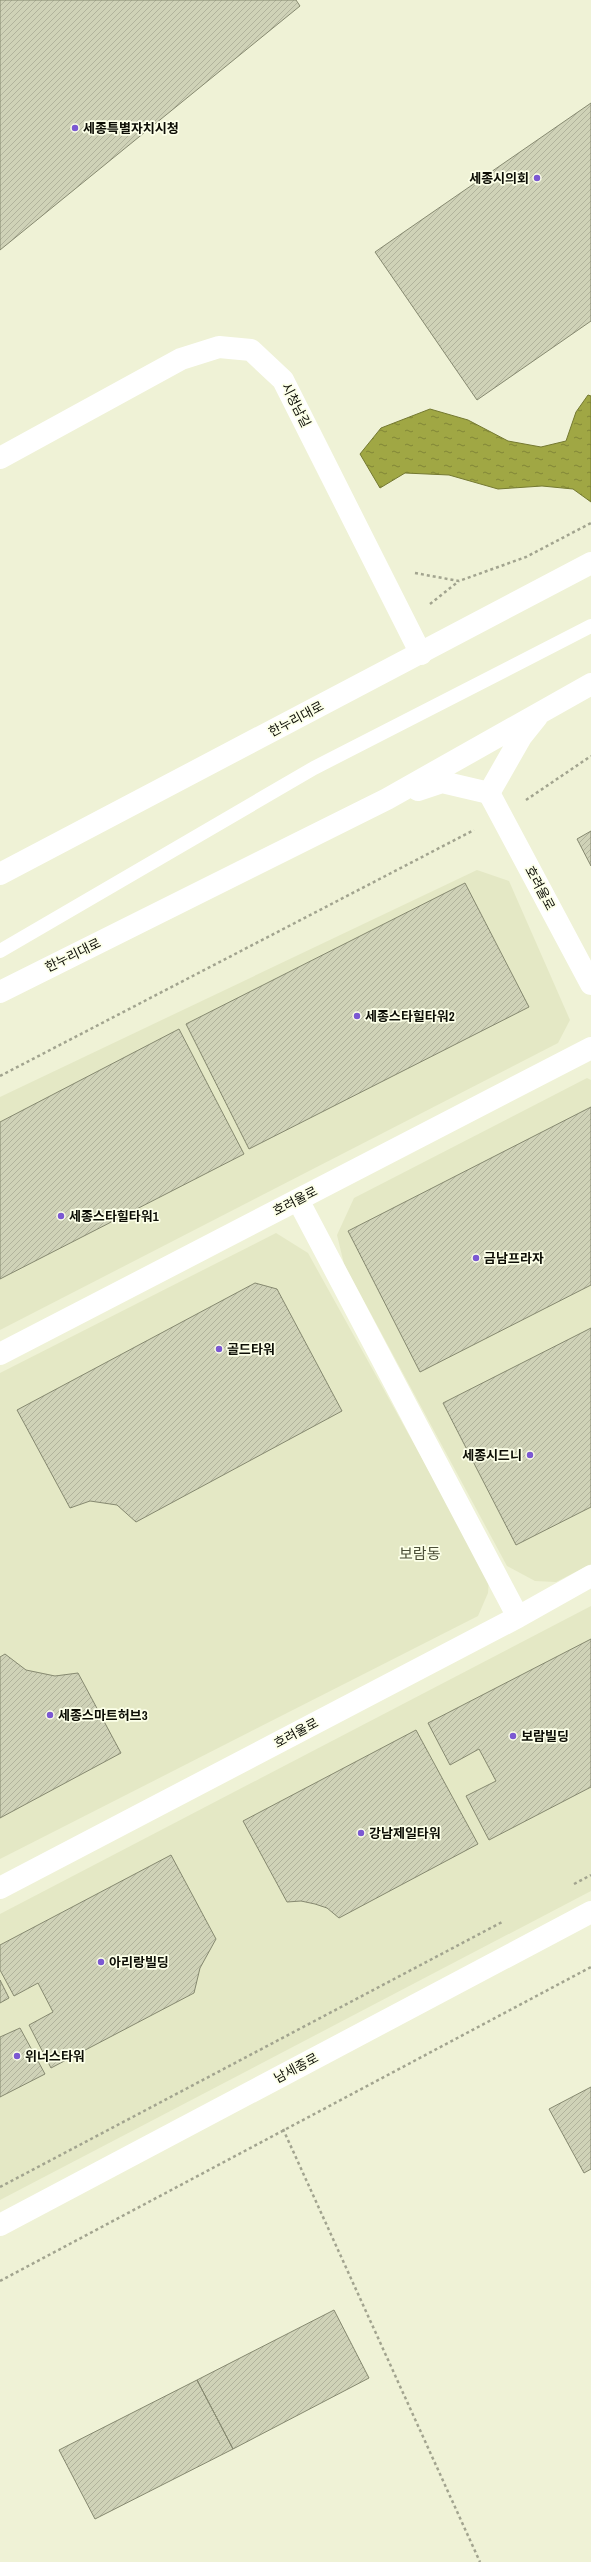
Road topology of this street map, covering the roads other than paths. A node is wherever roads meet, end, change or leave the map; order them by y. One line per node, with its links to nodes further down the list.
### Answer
1 (0, 458): 4 (street, 시청남길)
2 (591, 563): 4 (street, 한누리대로)
3 (591, 626): 10 (lane)
4 (421, 654): 9 (street, 한누리대로)
5 (591, 684): 6 (street, 한누리대로)
6 (543, 710): 7 (street); 8 (street, 한누리대로)
7 (489, 793): 8 (street); 11 (street, 호려울로)
8 (387, 799): 12 (street, 한누리대로)
9 (0, 874)
10 (0, 951)
11 (591, 984)
12 (0, 992)
13 (591, 1048): 14 (street, 호려울로)
14 (298, 1200): 15 (street, 호려울로); 17 (street)
15 (0, 1354)
16 (591, 1576): 17 (street, 호려울로)
17 (518, 1617): 18 (street, 호려울로)
18 (0, 1888)
19 (591, 1912): 20 (street, 남세종로)
20 (0, 2225)

